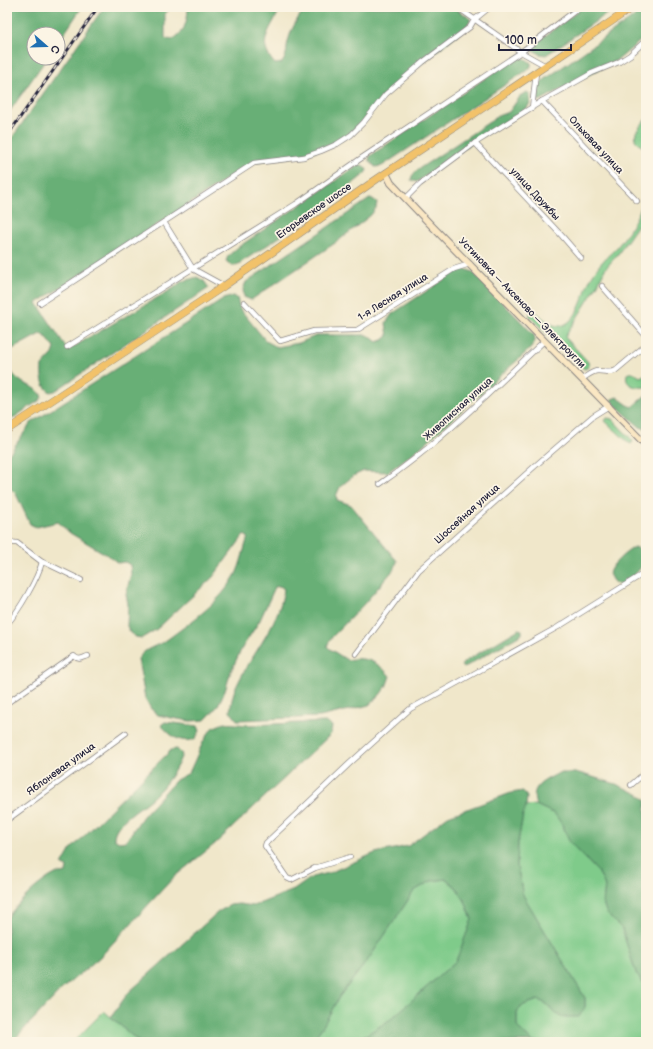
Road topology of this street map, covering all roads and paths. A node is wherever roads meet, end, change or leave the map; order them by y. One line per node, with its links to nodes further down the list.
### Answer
1 (457, 7): 5 (street)
2 (490, 7): 5 (street)
3 (580, 7): 7 (street)
4 (633, 7): 8 (main road, Егорьевское шоссе)
5 (474, 20): 7 (street); 16 (street)
6 (646, 40): 10 (street)
7 (521, 52): 8 (street); 19 (street)
8 (546, 66): 9 (main road, Егорьевское шоссе)
9 (536, 73): 11 (street); 13 (main road, Егорьевское шоссе)
10 (542, 101): 11 (street); 15 (street, Ольховая улица)
11 (532, 108): 12 (street)
12 (476, 143): 14 (street); 17 (street, улица Дружбы)
13 (386, 173): 14 (main road, Устиновка — Аксеново — Электроугли); 20 (main road, Егорьевское шоссе)
14 (406, 198): 18 (main road, Устиновка — Аксеново — Электроугли)
15 (637, 202)
16 (164, 222): 19 (street); 23 (street)
17 (581, 258)
18 (470, 264): 22 (street, 1-я Лесная улица); 25 (main road, Устиновка — Аксеново — Электроугли)
19 (193, 269): 20 (street); 27 (street)
20 (224, 286): 30 (main road, Егорьевское шоссе)
21 (602, 286): 24 (street)
22 (244, 302)
23 (40, 303)
24 (646, 336)
25 (544, 341): 28 (main road, Устиновка — Аксеново — Электроугли); 32 (street, Живописная улица)
26 (646, 345): 28 (street)
27 (67, 347)
28 (582, 378): 29 (main road, Устиновка — Аксеново — Электроугли)
29 (609, 406): 31 (main road, Устиновка — Аксеново — Электроугли); 38 (street, Шоссейная улица)
30 (7, 430)
31 (646, 445)
32 (380, 484)
33 (7, 542): 34 (street)
34 (42, 562): 36 (street); 37 (street)
35 (646, 572): 45 (street)
36 (81, 580)
37 (7, 624)
38 (356, 654)
39 (88, 656): 40 (street)
40 (7, 703)
41 (126, 733): 44 (street, Яблоневая улица)
42 (646, 772): 43 (street)
43 (631, 785)
44 (7, 820)
45 (350, 857)

